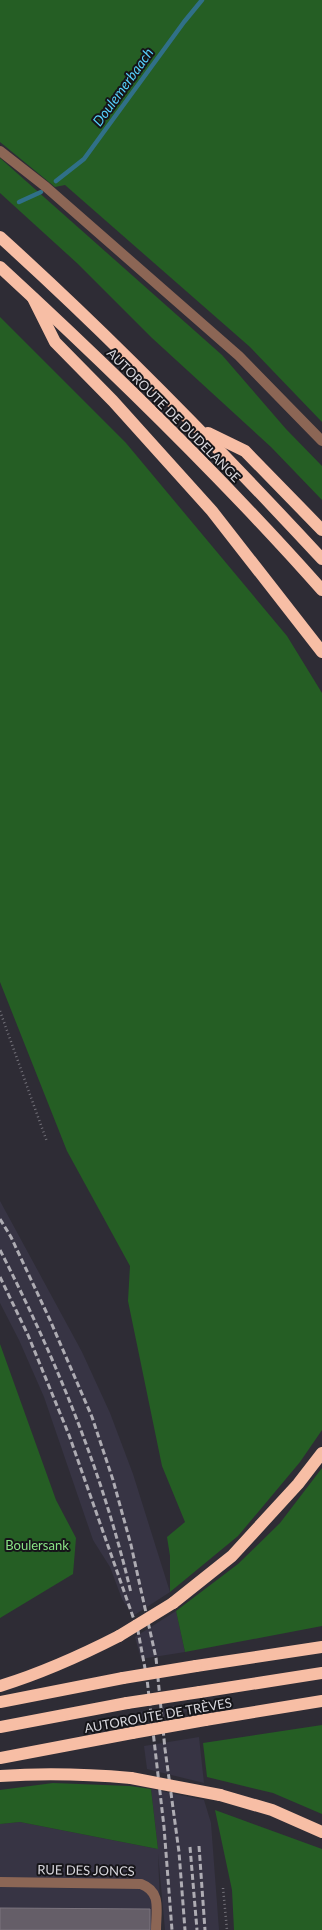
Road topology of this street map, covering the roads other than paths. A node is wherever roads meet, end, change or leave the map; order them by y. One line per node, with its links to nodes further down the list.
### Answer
1 (0, 151): 6 (street)
2 (0, 237): 5 (highway, AUTOROUTE DE DUDELANGE)
3 (0, 267): 4 (highway, AUTOROUTE DE DUDELANGE)
4 (33, 298): 9 (highway, AUTOROUTE DE DUDELANGE); 10 (highway)
5 (200, 429): 7 (highway); 8 (highway, AUTOROUTE DE DUDELANGE)
6 (322, 441)
7 (322, 530)
8 (322, 559)
9 (322, 590)
10 (322, 652)
11 (322, 1452): 14 (highway, bridge)
12 (322, 1647): 15 (highway, bridge)
13 (322, 1673): 17 (highway, AUTOROUTE DE TRÈVES, bridge)
14 (0, 1686)
15 (0, 1702)
16 (317, 1702): 18 (highway, AUTOROUTE DE TRÈVES, bridge)
17 (0, 1727)
18 (0, 1758)
19 (0, 1776): 20 (highway, bridge)
20 (322, 1832)
21 (0, 1882): 22 (street, RUE DES JONCS)
22 (156, 1930)

